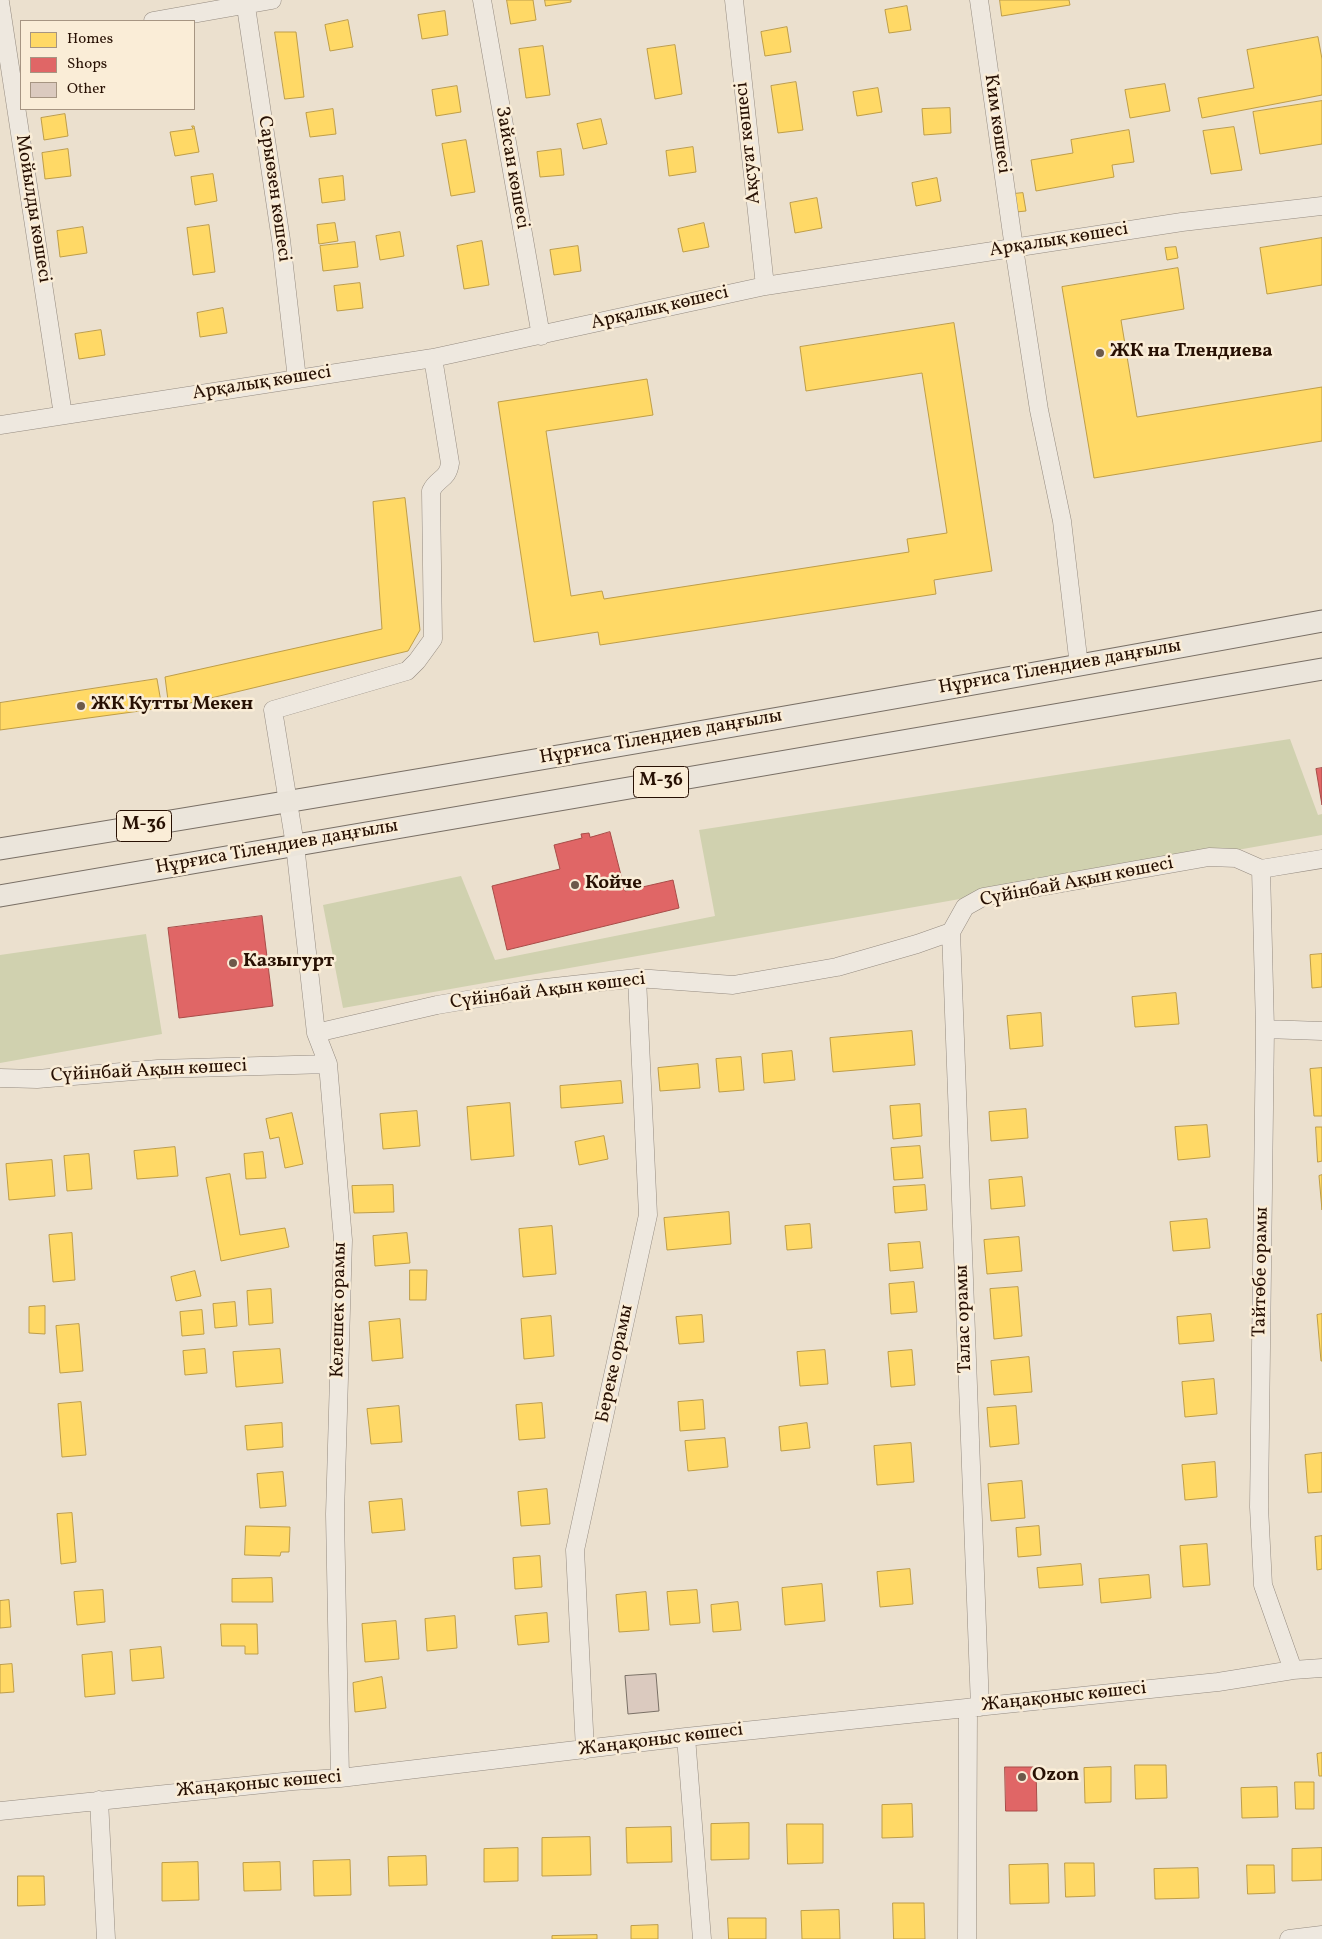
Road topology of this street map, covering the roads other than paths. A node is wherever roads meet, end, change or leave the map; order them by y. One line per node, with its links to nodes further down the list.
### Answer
1 (272, 0): 6 (street)
2 (482, 0): 12 (street, Зайсан көшесі)
3 (734, 0): 11 (street, Ақсуат көшесі)
4 (978, 0): 10 (street, Ким көшесі)
5 (0, 2): 8 (street, Мойылды көшесі)
6 (245, 2): 7 (street); 14 (street, Сарыөзен көшесі)
7 (159, 20)
8 (10, 47): 15 (street, Мойылды көшесі)
9 (1322, 206): 10 (street, Арқалық көшесі)
10 (1014, 248): 11 (street, Арқалық көшесі); 18 (street, Ким көшесі)
11 (764, 286): 12 (street, Арқалық көшесі)
12 (541, 336): 13 (street, Арқалық көшесі)
13 (433, 358): 14 (street, Арқалық көшесі); 20 (street)
14 (297, 379): 15 (street, Арқалық көшесі)
15 (63, 415): 16 (street, Арқалық көшесі)
16 (0, 425)
17 (1322, 621): 18 (main road, Нұрғиса Тілендиев даңғылы / M-36)
18 (1079, 666): 20 (main road, Нұрғиса Тілендиев даңғылы / M-36)
19 (1322, 669): 21 (main road, Нұрғиса Тілендиев даңғылы / M-36)
20 (288, 802): 21 (street); 22 (main road, Нұрғиса Тілендиев даңғылы / M-36)
21 (295, 845): 25 (main road, Нұрғиса Тілендиев даңғылы / M-36); 30 (street, Келешек орамы)
22 (0, 849)
23 (1322, 859): 24 (street)
24 (1261, 869): 26 (street, Сүйінбай Ақын көшесі); 28 (street, Тайтөбе орамы)
25 (0, 896)
26 (951, 932): 27 (street, Сүйінбай Ақын көшесі); 35 (street, Талас орамы)
27 (637, 978): 30 (street, Сүйінбай Ақын көшесі); 37 (street, Береке орамы)
28 (1265, 1029): 29 (street); 34 (street, Тайтөбе орамы)
29 (1322, 1031)
30 (316, 1033): 31 (street, Келешек орамы)
31 (328, 1064): 32 (street, Сүйінбай Ақын көшесі); 38 (street, Келешек орамы)
32 (0, 1078)
33 (1322, 1668): 34 (street, Жаңақоныс көшесі)
34 (1293, 1670): 35 (street, Жаңақоныс көшесі)
35 (974, 1708): 36 (street, Жаңақоныс көшесі); 44 (street, Талас орамы)
36 (686, 1737): 37 (street, Жаңақоныс көшесі); 43 (street)
37 (584, 1750): 38 (street, Жаңақоныс көшесі)
38 (340, 1778): 39 (street, Жаңақоныс көшесі)
39 (99, 1800): 40 (street, Жаңақоныс көшесі); 42 (street)
40 (0, 1811)
41 (1322, 1936): 45 (street)
42 (106, 1939)
43 (702, 1939)
44 (967, 1939)
45 (1289, 1939)

